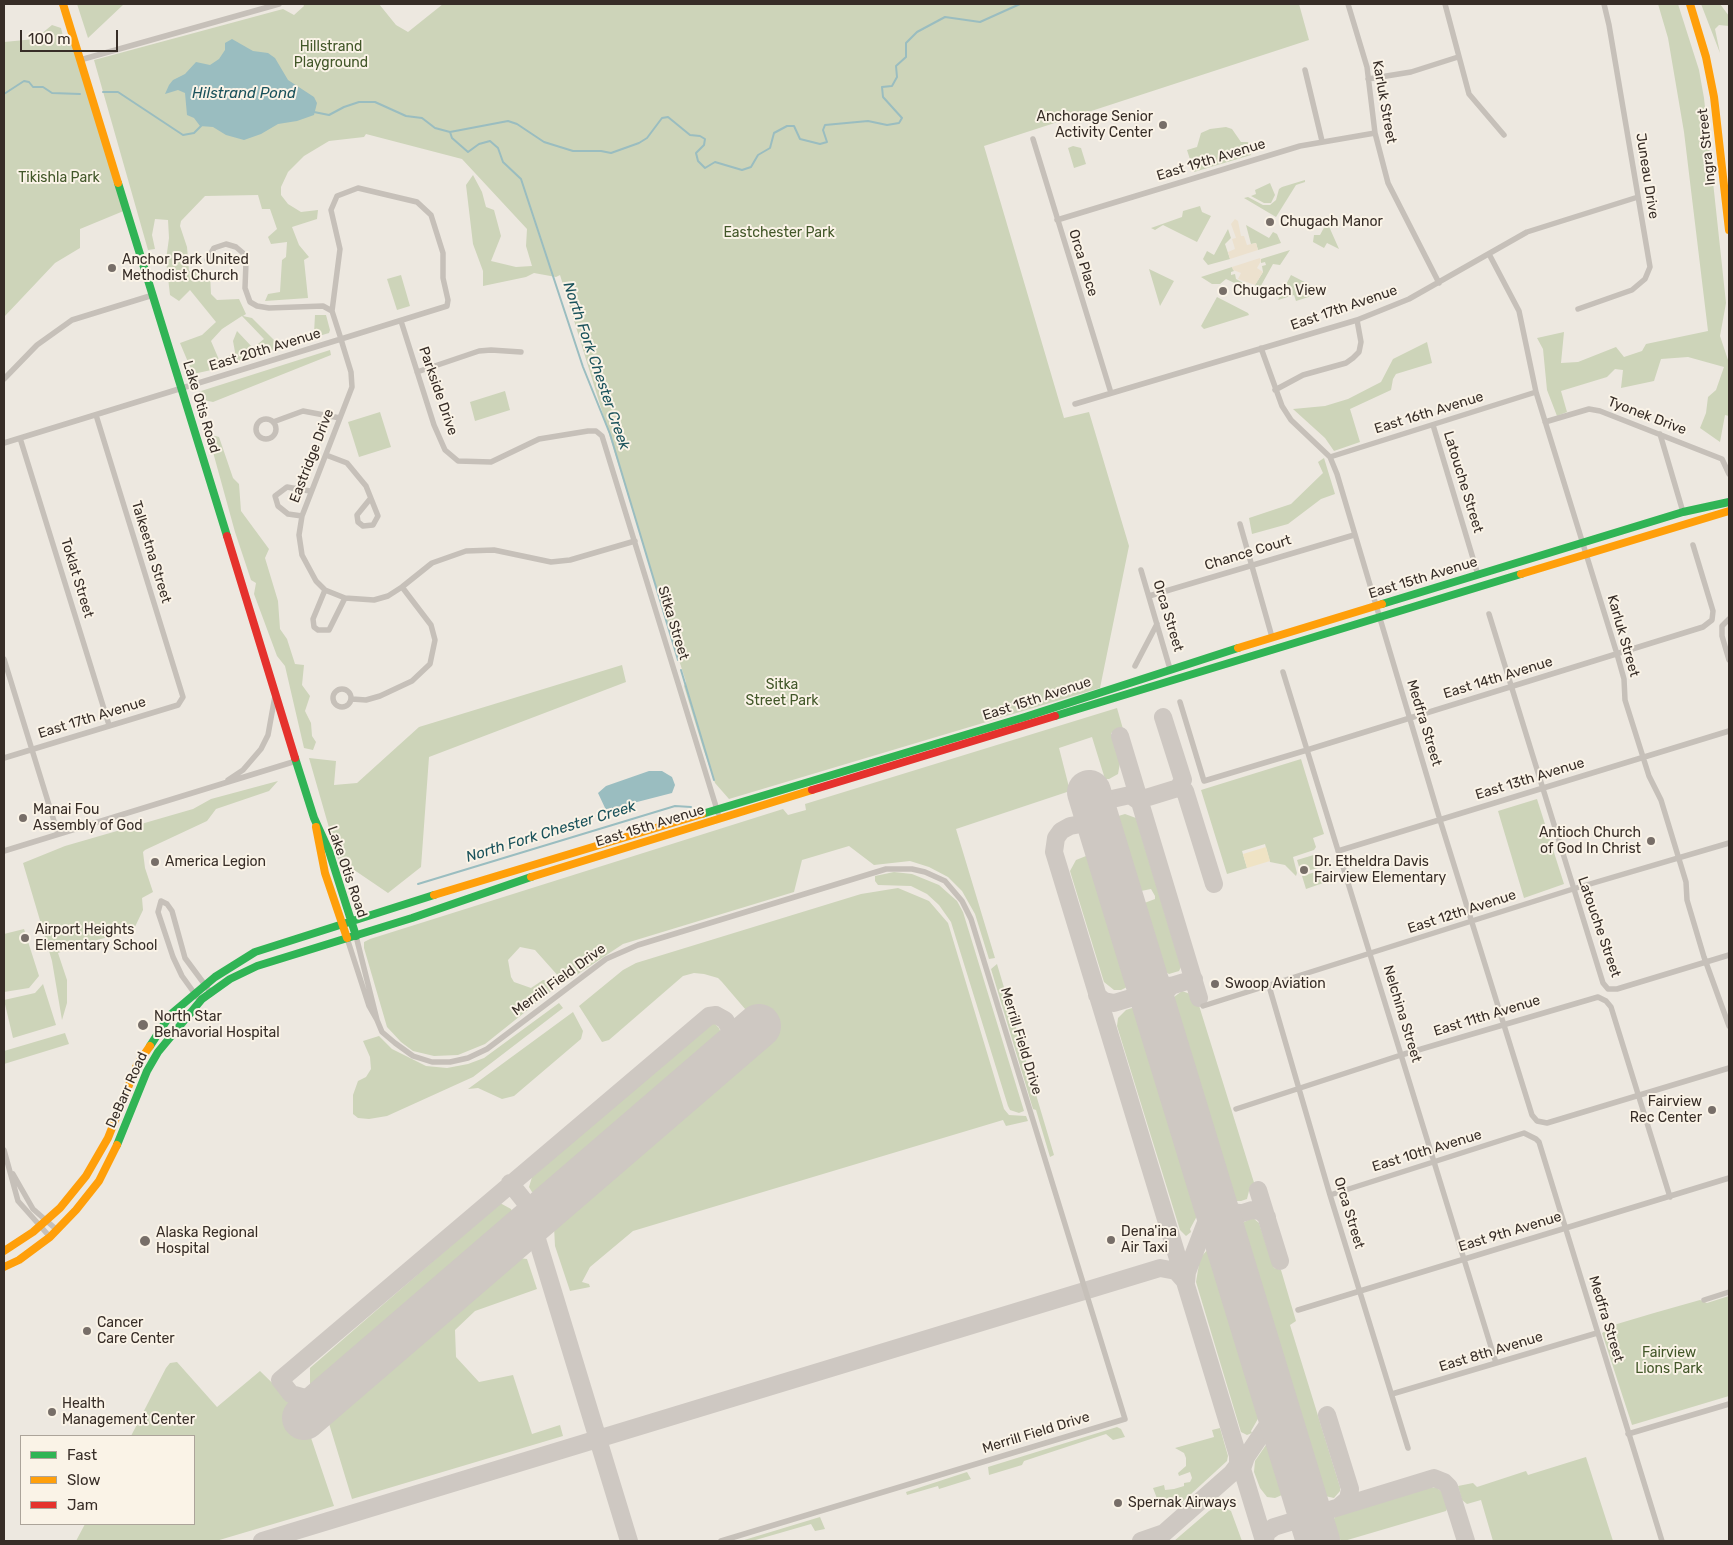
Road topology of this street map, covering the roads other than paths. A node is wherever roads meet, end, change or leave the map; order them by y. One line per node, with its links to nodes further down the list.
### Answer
1 (63, 4): 8 (main road, Lake Otis Road)
2 (279, 4): 8 (street)
3 (1348, 4): 10 (street, Karluk Street)
4 (1445, 4): 7 (street)
5 (1604, 4): 15 (street, Juneau Drive)
6 (1690, 4): 17 (main road, Ingra Street)
7 (1458, 57): 10 (street); 12 (street)
8 (80, 60): 21 (main road, Lake Otis Road)
9 (1305, 70): 14 (street)
10 (1368, 79): 11 (street, Karluk Street)
11 (1375, 133): 14 (street, East 19th Avenue); 20 (street, Karluk Street)
12 (1504, 135)
13 (1033, 139): 16 (street, Orca Place)
14 (1322, 141): 16 (street, East 19th Avenue)
15 (1638, 198): 18 (street, East 17th Avenue); 23 (street, Juneau Drive)
16 (1056, 220): 35 (street, Orca Place)
17 (1729, 230)
18 (1489, 254): 20 (street, East 17th Avenue); 34 (street, Karluk Street)
19 (207, 260): 24 (street)
20 (1439, 283): 25 (street, East 17th Avenue)
21 (154, 295): 31 (street); 32 (main road, Lake Otis Road)
22 (447, 306): 24 (street, Eastridge Drive); 26 (street, East 20th Avenue)
23 (1578, 309)
24 (332, 311): 27 (street, Eastridge Drive)
25 (1357, 320): 28 (street, East 17th Avenue); 33 (street)
26 (401, 321): 27 (street, East 20th Avenue); 30 (street, Parkside Drive)
27 (341, 339): 32 (street, East 20th Avenue); 38 (street, Eastridge Drive)
28 (1261, 348): 33 (street, Medfra Street); 35 (street, East 17th Avenue)
29 (521, 352): 30 (street)
30 (417, 372): 43 (street, Parkside Drive)
31 (4, 379)
32 (182, 388): 37 (street, East 20th Avenue); 81 (main road, Lake Otis Road)
33 (1275, 390): 47 (street, Medfra Street)
34 (1536, 392): 40 (street, Karluk Street); 41 (street, East 16th Avenue)
35 (1111, 393): 36 (street, East 17th Avenue)
36 (1075, 404)
37 (96, 414): 44 (street, East 20th Avenue); 82 (street, Talkeetna Street)
38 (340, 418): 39 (street); 46 (street, Eastridge Drive)
39 (273, 422)
40 (1545, 422): 42 (street, Tyonek Drive); 58 (street, Karluk Street)
41 (1433, 425): 47 (street, East 16th Avenue); 63 (street, Latouche Street)
42 (1660, 434): 48 (street, Tyonek Drive); 53 (street)
43 (602, 436): 57 (street, Sitka Street)
44 (20, 438): 45 (street, East 20th Avenue); 86 (street, Toklat Street)
45 (4, 443)
46 (326, 455): 49 (street, Eastridge Drive); 50 (street)
47 (1330, 457): 56 (street, Medfra Street)
48 (1729, 474)
49 (310, 491): 54 (street, Eastridge Drive); 54 (street)
50 (370, 499): 50 (street)
51 (1729, 502): 53 (main road, East 15th Avenue)
52 (1729, 511): 60 (main road, East 15th Avenue)
53 (1684, 512): 58 (main road, East 15th Avenue)
54 (302, 516): 65 (street, Eastridge Drive)
55 (1240, 524): 61 (street)
56 (1354, 535): 61 (street, Chance Court); 68 (street, Medfra Street)
57 (635, 541): 64 (street, Eastridge Drive); 95 (street, Sitka Street)
58 (1581, 544): 60 (street, Karluk Street); 63 (main road, East 15th Avenue)
59 (1694, 545): 74 (street, East 14th Avenue)
60 (1585, 555): 70 (main road, East 15th Avenue); 74 (street, Karluk Street)
61 (1252, 565): 66 (street, Chance Court); 73 (street)
62 (1141, 570): 66 (street, Orca Street)
63 (1478, 575): 68 (main road, East 15th Avenue)
64 (402, 587): 67 (street, Eastridge Drive); 83 (street)
65 (325, 590): 67 (street, Eastridge Drive); 67 (street)
66 (1149, 596): 72 (street, Orca Street)
67 (344, 598)
68 (1375, 606): 70 (street, Medfra Street); 73 (main road, East 15th Avenue)
69 (1489, 614): 80 (street, Latouche Street)
70 (1378, 618): 85 (street, Medfra Street); 95 (main road, East 15th Avenue)
71 (1729, 619): 76 (street)
72 (1157, 624): 77 (street); 78 (street, Orca Street)
73 (1272, 637): 78 (main road, East 15th Avenue)
74 (1617, 654): 80 (street, East 14th Avenue); 90 (street, Karluk Street)
75 (4, 659): 88 (street)
76 (1729, 660)
77 (1135, 666)
78 (1170, 668): 95 (main road, East 15th Avenue)
79 (1283, 672): 89 (street, Nelchina Street)
80 (1511, 687): 85 (street, East 14th Avenue); 94 (street, Latouche Street)
81 (275, 692): 92 (main road, Lake Otis Road); 93 (street)
82 (182, 697): 86 (street, East 17th Avenue)
83 (352, 699)
84 (1180, 702): 89 (street, East 14th Avenue)
85 (1410, 718): 89 (street, East 14th Avenue); 97 (street, Medfra Street)
86 (109, 725): 88 (street, East 17th Avenue)
87 (1729, 731): 90 (street, East 13th Avenue)
88 (31, 749): 91 (street, East 17th Avenue); 98 (street)
89 (1307, 750): 101 (street, Nelchina Street)
90 (1643, 757): 94 (street, East 13th Avenue); 102 (street, Karluk Street)
91 (4, 758)
92 (296, 761): 93 (street); 96 (main road, Lake Otis Road)
93 (222, 784): 98 (street)
94 (1541, 788): 97 (street, East 13th Avenue); 103 (street, Latouche Street)
95 (718, 814): 104 (main road, East 15th Avenue); 107 (main road, East 15th Avenue)
96 (314, 818): 104 (main road, Lake Otis Road); 106 (main road, Lake Otis Road)
97 (1440, 820): 101 (street, East 13th Avenue); 105 (street, Medfra Street)
98 (58, 834): 100 (street)
99 (1729, 843): 102 (street, East 12th Avenue)
100 (4, 851)
101 (1338, 851): 109 (street, Nelchina Street)
102 (1678, 858): 103 (street, East 12th Avenue); 111 (street, Karluk Street)
103 (1573, 889): 105 (street, East 12th Avenue); 111 (street, Latouche Street)
104 (351, 920): 106 (main road, DeBarr Road); 107 (main road, Lake Otis Road)
105 (1472, 922): 109 (street, East 12th Avenue); 120 (street, Medfra Street)
106 (341, 924): 108 (main road, Lake Otis Road); 112 (main road, DeBarr Road)
107 (356, 936): 108 (main road, DeBarr Road); 119 (street, Merrill Field Drive)
108 (347, 938): 115 (main road, DeBarr Road); 119 (street, Merrill Field Drive)
109 (1370, 954): 113 (street, East 12th Avenue); 122 (street, Nelchina Street)
110 (1729, 955): 111 (street)
111 (1706, 962): 121 (street, Karluk Street)
112 (204, 985): 114 (main road, DeBarr Road); 114 (street); 115 (street)
113 (1269, 986): 118 (street, East 12th Avenue); 124 (street, Orca Street)
114 (194, 993): 117 (street); 134 (main road, DeBarr Road)
115 (211, 993): 117 (main road, DeBarr Road)
116 (1603, 999): 120 (street, East 11th Avenue); 125 (street, Latouche Street)
117 (200, 1001): 137 (main road, DeBarr Road)
118 (1203, 1006)
119 (377, 1020): 152 (street, Merrill Field Drive)
120 (1503, 1025): 122 (street, East 11th Avenue); 125 (street, Medfra Street)
121 (1729, 1026)
122 (1401, 1055): 124 (street, East 11th Avenue); 129 (street, Nelchina Street)
123 (1729, 1068): 125 (street)
124 (1298, 1088): 126 (street, East 11th Avenue); 132 (street, Orca Street)
125 (1638, 1095): 133 (street, Latouche Street)
126 (1236, 1109)
127 (1532, 1136): 129 (street, East 10th Avenue); 136 (street, Medfra Street)
128 (4, 1150): 130 (street)
129 (1434, 1162): 132 (street, East 10th Avenue); 140 (street, Nelchina Street)
130 (9, 1167): 134 (street); 135 (street)
131 (1729, 1178): 133 (street, East 9th Avenue)
132 (1330, 1194): 142 (street, Orca Street)
133 (1670, 1196): 136 (street, East 9th Avenue)
134 (46, 1221): 135 (main road, DeBarr Road); 137 (street)
135 (38, 1227): 138 (street); 139 (main road, DeBarr Road)
136 (1564, 1229): 140 (street, East 9th Avenue); 146 (street, Medfra Street)
137 (57, 1230): 138 (main road, DeBarr Road)
138 (50, 1237): 141 (main road, DeBarr Road)
139 (4, 1251)
140 (1464, 1259): 142 (street, East 9th Avenue); 147 (street, Nelchina Street)
141 (4, 1267)
142 (1360, 1291): 145 (street, East 9th Avenue); 148 (street, Orca Street)
143 (1729, 1292): 144 (street)
144 (1704, 1300)
145 (1298, 1310)
146 (1597, 1333): 147 (street, East 8th Avenue); 150 (street, Medfra Street)
147 (1496, 1363): 148 (street, East 8th Avenue)
148 (1392, 1394): 151 (street, Orca Street)
149 (1729, 1404): 150 (street)
150 (1628, 1434): 153 (street, Medfra Street)
151 (1408, 1448)
152 (721, 1541)
153 (1662, 1541)

